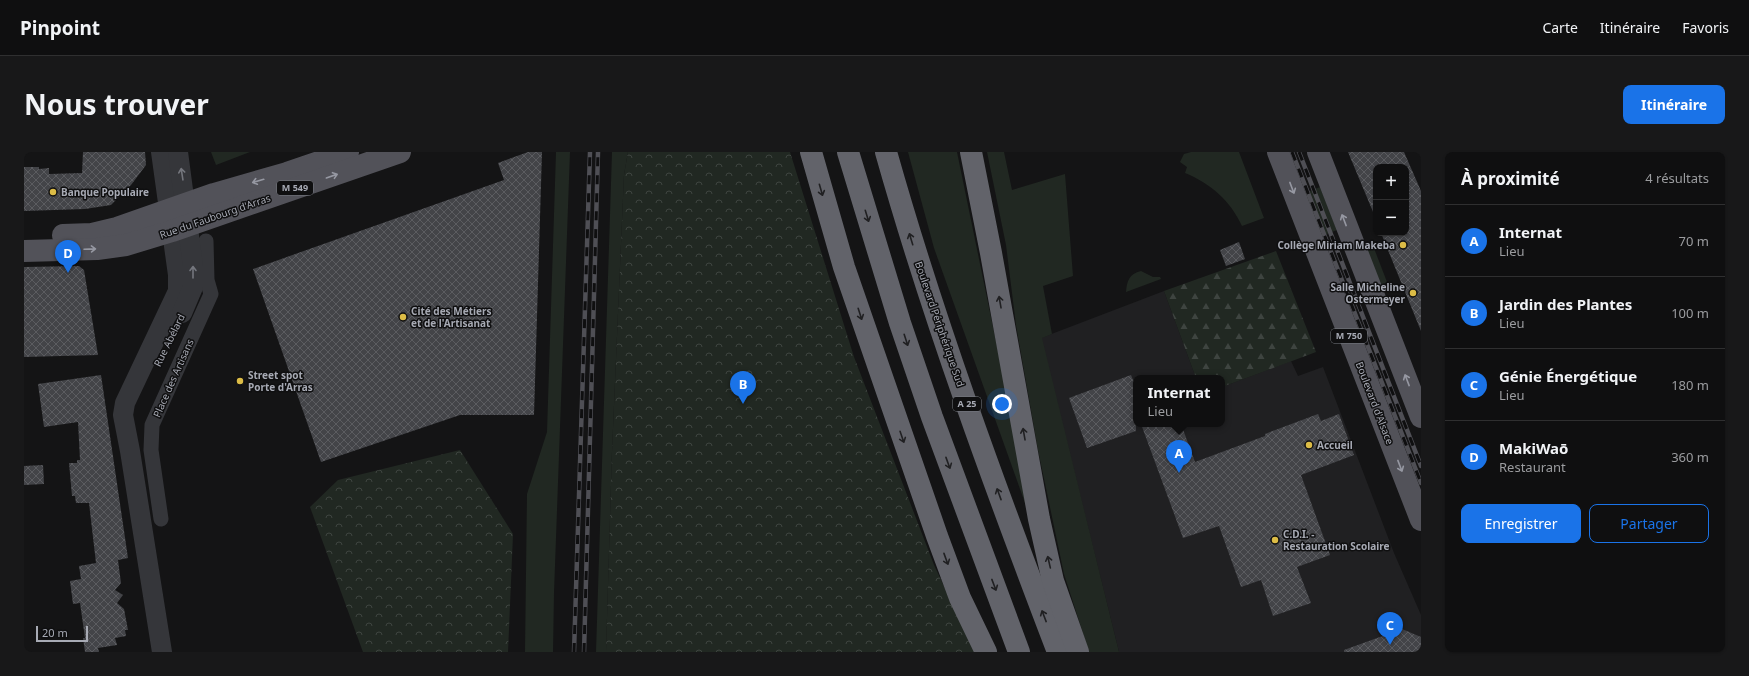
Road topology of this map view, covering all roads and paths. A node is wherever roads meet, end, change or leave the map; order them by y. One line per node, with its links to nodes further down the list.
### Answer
1 (161, 152): 12 (street)
2 (178, 152): 12 (street, one-way to 2)
3 (348, 152): 12 (main road, Rue du Faubourg d'Arras / M 549, one-way to 12)
4 (400, 152): 12 (main road, Rue du Faubourg d'Arras / M 549, one-way to 4)
5 (811, 152): 21 (highway, one-way to 21)
6 (848, 152): 22 (highway, one-way to 22)
7 (886, 152): 23 (highway, Boulevard Périphérique Sud / A 25, one-way to 7)
8 (971, 152): 16 (highway)
9 (978, 152): 16 (highway)
10 (1278, 152): 19 (main road, Boulevard d'Alsace / M 750, one-way to 19)
11 (1318, 152): 17 (main road, one-way to 11)
12 (179, 217): 13 (main road, Rue du Faubourg d'Arras / M 549); 15 (main road, Rue du Faubourg d'Arras / M 549, one-way to 12); 20 (street, Rue Abélard)
13 (24, 237)
14 (206, 241): 18 (street, Place des Artisans)
15 (24, 251)
16 (992, 253): 24 (highway, one-way to 16)
17 (1421, 417)
18 (161, 519)
19 (1421, 520)
20 (162, 652)
21 (986, 652)
22 (1019, 652)
23 (1058, 652)
24 (1078, 652)

